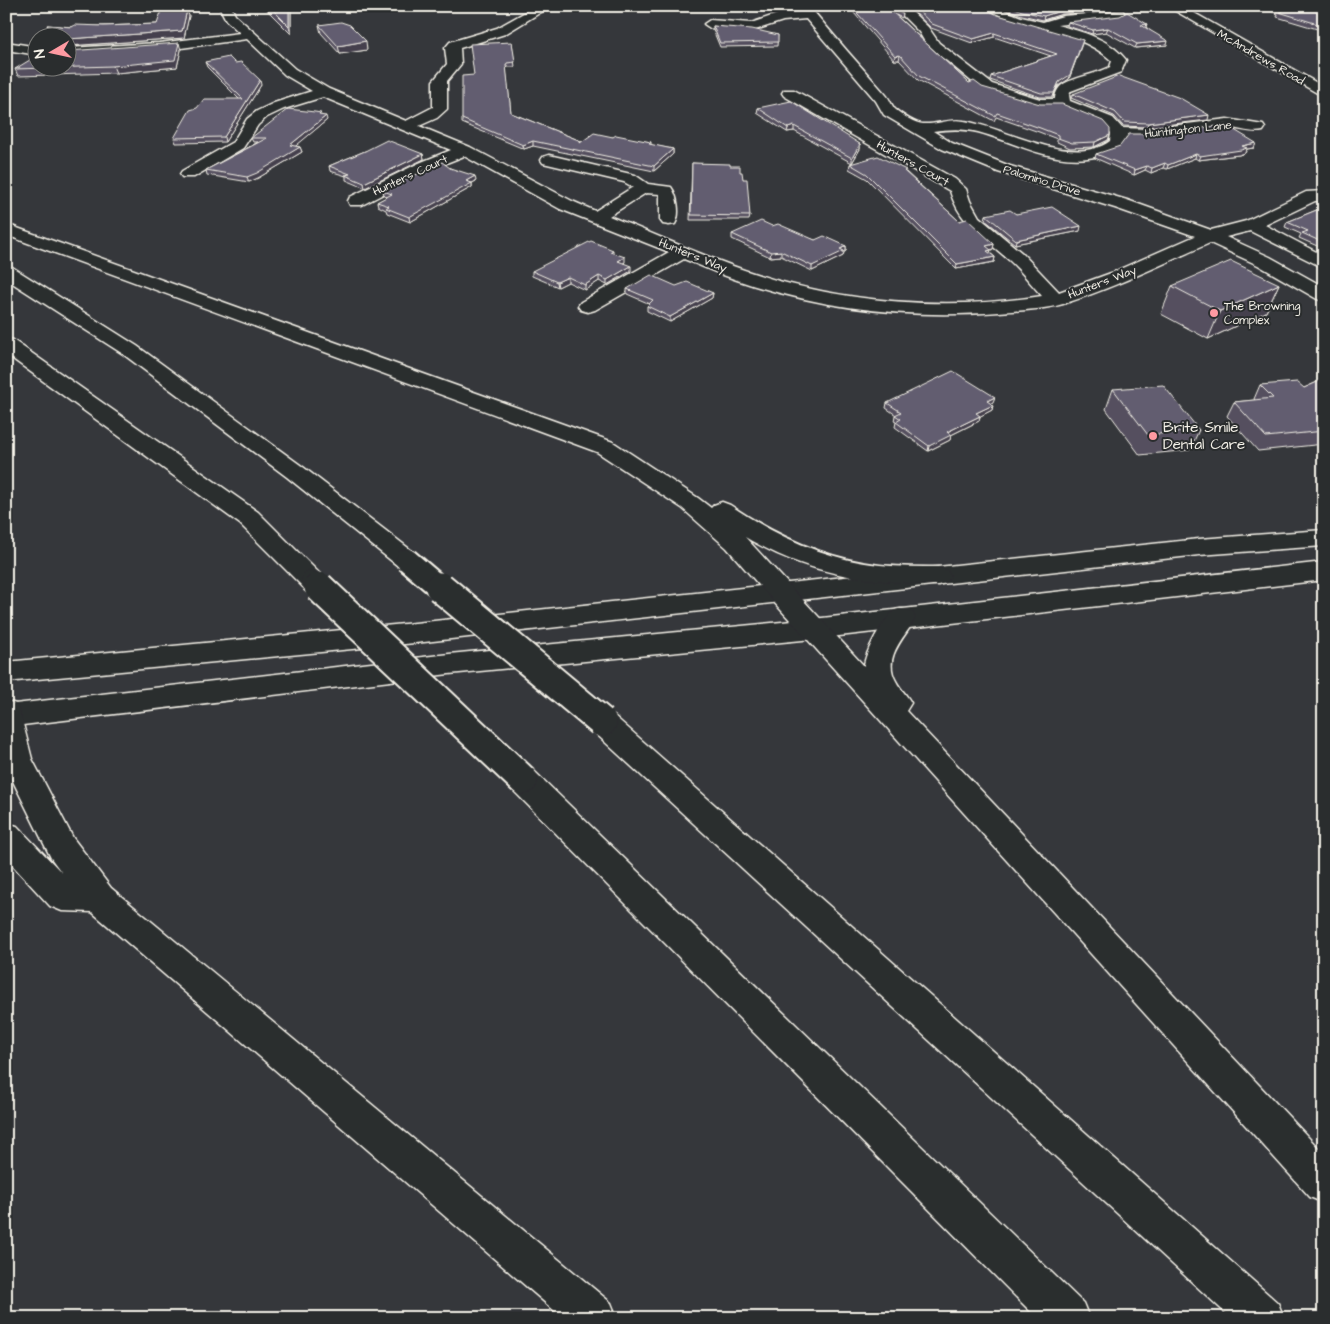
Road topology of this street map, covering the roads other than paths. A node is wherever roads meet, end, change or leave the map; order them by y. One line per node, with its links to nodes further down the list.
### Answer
1 (225, 6): 11 (main road, Hunters Way)
2 (544, 6): 20 (main road)
3 (899, 6): 19 (main road)
4 (983, 6): 10 (main road)
5 (1173, 6): 18 (main road, McAndrews Road)
6 (1190, 6): 15 (main road, McAndrews Road)
7 (805, 11): 9 (main road); 22 (main road, Palomino Drive)
8 (1119, 14): 10 (main road)
9 (710, 24)
10 (1039, 26): 19 (main road)
11 (249, 35): 14 (main road); 16 (main road, Hunters Way)
12 (6, 46): 13 (main road)
13 (28, 49)
14 (78, 51)
15 (1324, 82)
16 (324, 92): 20 (main road, Hunters Way); 26 (main road)
17 (789, 93): 39 (main road, Hunters Court)
18 (1324, 93)
19 (1063, 104): 23 (main road)
20 (406, 126): 24 (main road, Hunters Way)
21 (1258, 128): 23 (main road, Huntington Lane)
22 (918, 130): 23 (main road); 34 (main road, Palomino Drive)
23 (1118, 132)
24 (465, 150): 29 (main road, Hunters Court); 30 (main road, Hunters Way)
25 (549, 160): 27 (main road)
26 (188, 174)
27 (640, 188): 30 (main road); 31 (main road)
28 (1324, 196): 32 (main road, Hunters Way)
29 (356, 201)
30 (596, 217): 35 (main road, Hunters Way)
31 (670, 220)
32 (1252, 224): 34 (main road, Hunters Way); 36 (main road)
33 (6, 229): 42 (main road)
34 (1210, 236): 38 (main road, Palomino Drive); 39 (main road, Hunters Way)
35 (684, 252): 39 (main road, Hunters Way); 40 (main road)
36 (1324, 264)
37 (6, 270): 57 (main road, bridge)
38 (1324, 295)
39 (1056, 300)
40 (588, 306)
41 (6, 344): 56 (main road, bridge)
42 (622, 457): 45 (main road); 46 (main road)
43 (1324, 538): 45 (main road)
44 (1324, 571): 47 (main road)
45 (938, 576): 46 (main road)
46 (781, 594): 48 (main road); 49 (main road)
47 (903, 618): 48 (main road); 51 (main road)
48 (813, 629): 50 (main road); 51 (main road)
49 (6, 672)
50 (7, 715): 53 (main road)
51 (978, 807): 54 (main road)
52 (6, 836): 53 (main road)
53 (99, 898): 55 (main road)
54 (1324, 1183)
55 (596, 1318)
56 (1068, 1318)
57 (1263, 1318)

